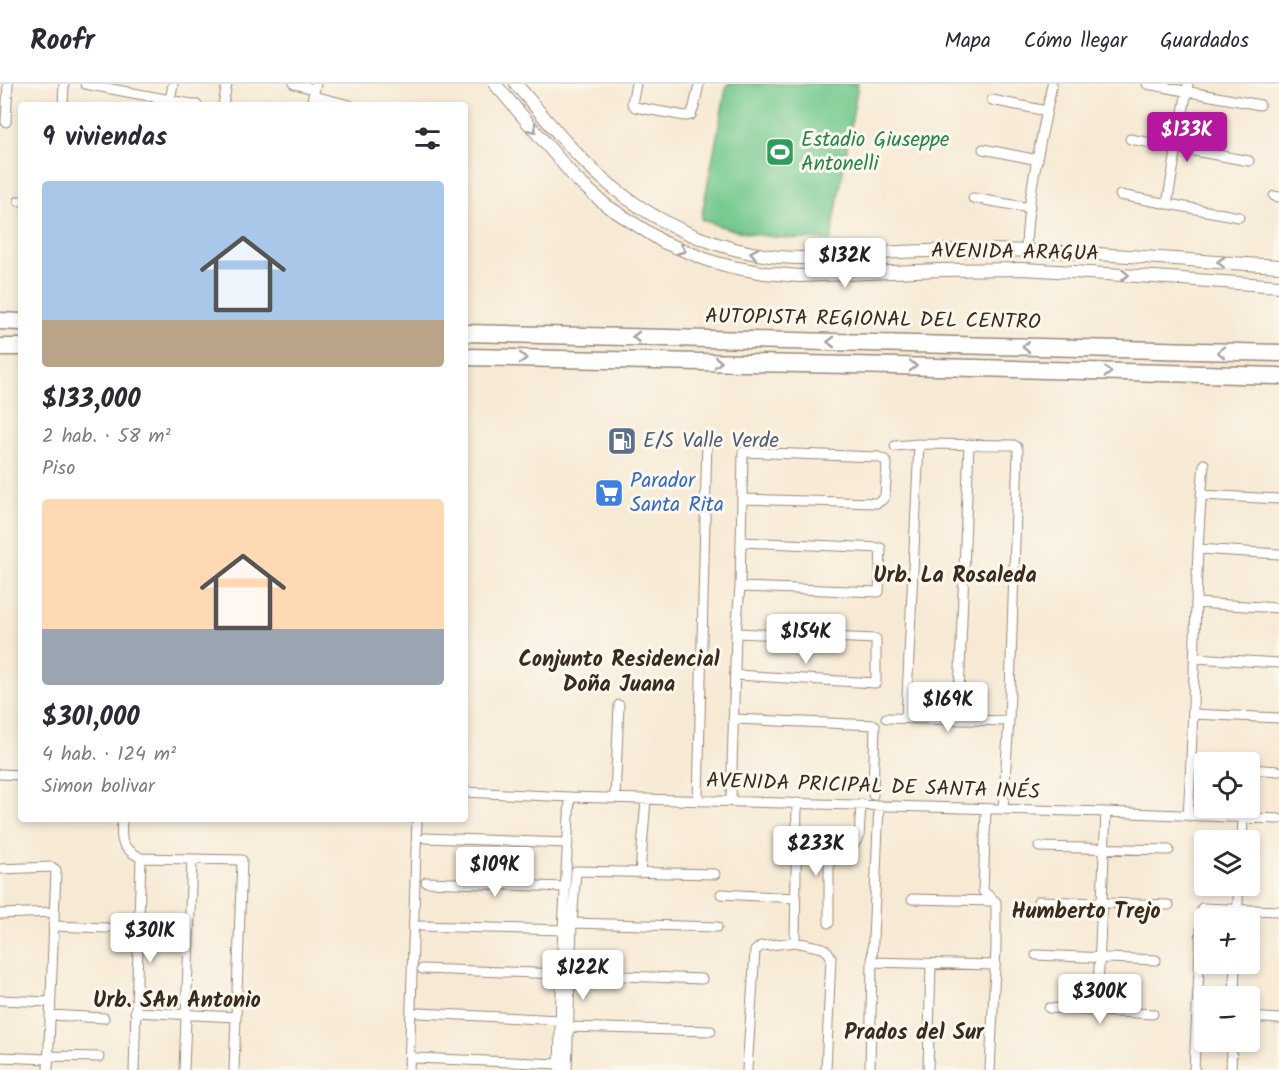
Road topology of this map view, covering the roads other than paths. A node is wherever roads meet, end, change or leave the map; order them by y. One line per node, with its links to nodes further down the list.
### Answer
1 (8, 84): 24 (street)
2 (64, 84): 18 (street)
3 (85, 84): 13 (street)
4 (173, 84): 16 (street)
5 (227, 84): 20 (street)
6 (294, 84): 15 (street)
7 (495, 84): 38 (street, AVENIDA ARAGUA, one-way to 38)
8 (516, 84): 35 (street, AVENIDA ARAGUA, one-way to 8)
9 (636, 84): 10 (street)
10 (699, 84)
11 (1052, 84): 23 (street)
12 (1147, 84): 14 (street)
13 (119, 87): 16 (street)
14 (1188, 88): 22 (street); 26 (street)
15 (313, 93): 21 (street)
16 (170, 100): 19 (street)
17 (992, 100): 23 (street)
18 (63, 102)
19 (181, 102)
20 (224, 102)
21 (341, 102)
22 (1260, 105)
23 (1047, 111): 28 (street)
24 (6, 122)
25 (1130, 139): 26 (street)
26 (1177, 147): 29 (street); 32 (street)
27 (983, 149): 28 (street)
28 (1038, 160): 33 (street)
29 (1249, 160)
30 (1120, 195): 32 (street)
31 (973, 198): 33 (street)
32 (1167, 204): 34 (street)
33 (1030, 208): 36 (street)
34 (1239, 217)
35 (938, 250): 36 (street, AVENIDA ARAGUA); 38 (street)
36 (1026, 250): 37 (street, AVENIDA ARAGUA, one-way to 36)
37 (1279, 266)
38 (939, 270): 39 (street, AVENIDA ARAGUA, one-way to 39)
39 (1279, 286)
40 (0, 321): 41 (highway)
41 (18, 322)
42 (468, 333): 45 (highway, AUTOPISTA REGIONAL DEL CENTRO, one-way to 42)
43 (0, 347): 44 (highway)
44 (18, 347)
45 (1279, 353)
46 (468, 357): 47 (highway, one-way to 47)
47 (1279, 376)
48 (707, 440): 84 (street)
49 (919, 444): 50 (street); 51 (street); 69 (street)
50 (969, 444): 72 (street); 73 (street)
51 (895, 446)
52 (1203, 464): 53 (street)
53 (1201, 495): 55 (street); 57 (street)
54 (742, 499): 54 (street); 56 (street)
55 (1279, 499)
56 (741, 542): 59 (street); 59 (street)
57 (1198, 549): 58 (street); 60 (street)
58 (1279, 554)
59 (740, 588): 62 (street)
60 (1196, 603): 61 (street); 63 (street)
61 (1279, 608)
62 (736, 633): 65 (street); 65 (street)
63 (1194, 658): 64 (street); 67 (street)
64 (1279, 663)
65 (735, 675): 71 (street)
66 (619, 705): 82 (street)
67 (1193, 714): 70 (street); 74 (street)
68 (886, 718): 69 (street)
69 (906, 718): 72 (street)
70 (1279, 718)
71 (733, 719): 80 (street); 85 (street)
72 (958, 720): 73 (street)
73 (1009, 721): 90 (street)
74 (1191, 767): 92 (street)
75 (1260, 770): 76 (street)
76 (1279, 771)
77 (0, 774): 78 (street)
78 (18, 775)
79 (468, 792): 81 (street, AVENIDA PRICIPAL DE SANTA INÉS)
80 (873, 795)
81 (570, 797): 82 (street, AVENIDA PRICIPAL DE SANTA INÉS); 101 (street)
82 (615, 798): 83 (street, AVENIDA PRICIPAL DE SANTA INÉS)
83 (646, 799): 84 (street, AVENIDA PRICIPAL DE SANTA INÉS); 109 (street)
84 (698, 800): 85 (street, AVENIDA PRICIPAL DE SANTA INÉS)
85 (731, 801): 86 (street, AVENIDA PRICIPAL DE SANTA INÉS)
86 (797, 803): 87 (street, AVENIDA PRICIPAL DE SANTA INÉS); 99 (street)
87 (861, 804): 88 (street, AVENIDA PRICIPAL DE SANTA INÉS); 102 (street)
88 (879, 805): 89 (street, AVENIDA PRICIPAL DE SANTA INÉS); 135 (street)
89 (986, 809): 90 (street, AVENIDA PRICIPAL DE SANTA INÉS); 117 (street)
90 (1003, 810): 91 (street, AVENIDA PRICIPAL DE SANTA INÉS)
91 (1106, 812): 92 (street, AVENIDA PRICIPAL DE SANTA INÉS); 104 (street)
92 (1188, 816): 93 (street, AVENIDA PRICIPAL DE SANTA INÉS)
93 (1194, 816)
94 (1243, 818): 95 (street, AVENIDA PRICIPAL DE SANTA INÉS); 98 (street)
95 (1279, 819)
96 (122, 822): 106 (street)
97 (417, 822): 168 (street)
98 (1242, 830)
99 (796, 837): 102 (street); 114 (street)
100 (425, 838): 101 (street)
101 (568, 843): 112 (street)
102 (829, 843): 125 (street)
103 (1039, 847): 104 (street)
104 (1104, 848): 105 (street); 118 (street)
105 (1169, 850)
106 (141, 858): 107 (street); 145 (street)
107 (192, 859): 147 (street); 150 (street)
108 (0, 869): 120 (street)
109 (640, 873): 110 (street); 124 (street)
110 (715, 874)
111 (426, 882): 112 (street)
112 (565, 886): 130 (street)
113 (722, 894): 114 (street)
114 (795, 898): 131 (street)
115 (912, 898): 117 (street)
116 (1038, 901): 118 (street)
117 (996, 902): 137 (street)
118 (1102, 902): 119 (street); 133 (street)
119 (1169, 905)
120 (54, 912): 123 (street); 126 (street)
121 (1260, 912): 122 (street)
122 (1279, 912)
123 (0, 914)
124 (572, 922): 128 (street); 139 (street)
125 (829, 923)
126 (53, 926): 129 (street); 142 (street)
127 (421, 926): 130 (street)
128 (717, 927)
129 (107, 928)
130 (563, 930): 139 (street)
131 (795, 942): 169 (street); 170 (street)
132 (1036, 955): 133 (street)
133 (1100, 958): 134 (street); 144 (street)
134 (1156, 960)
135 (872, 962): 136 (street); 171 (street)
136 (931, 964): 137 (street); 172 (street)
137 (995, 965): 173 (street)
138 (422, 969): 139 (street)
139 (566, 974): 140 (street); 154 (street); 155 (street)
140 (702, 979)
141 (0, 1000): 142 (street)
142 (50, 1002): 149 (street)
143 (1049, 1008): 144 (street)
144 (1097, 1011): 148 (street)
145 (135, 1012): 147 (street); 165 (street)
146 (419, 1013): 154 (street)
147 (186, 1014): 150 (street); 166 (street)
148 (1153, 1014)
149 (50, 1015): 152 (street); 160 (street)
150 (236, 1017): 167 (street)
151 (1260, 1017): 153 (street)
152 (104, 1018)
153 (1279, 1018)
154 (560, 1020): 163 (street)
155 (568, 1027): 156 (street); 163 (street)
156 (711, 1031)
157 (1196, 1052): 174 (street)
158 (1232, 1052): 175 (street)
159 (0, 1057): 160 (street)
160 (48, 1057): 161 (street); 164 (street)
161 (99, 1058)
162 (415, 1058): 163 (street)
163 (562, 1068)
164 (48, 1070)
165 (134, 1070)
166 (184, 1070)
167 (234, 1070)
168 (409, 1070)
169 (747, 1070)
170 (826, 1070)
171 (870, 1070)
172 (928, 1070)
173 (990, 1070)
174 (1194, 1070)
175 (1231, 1070)

